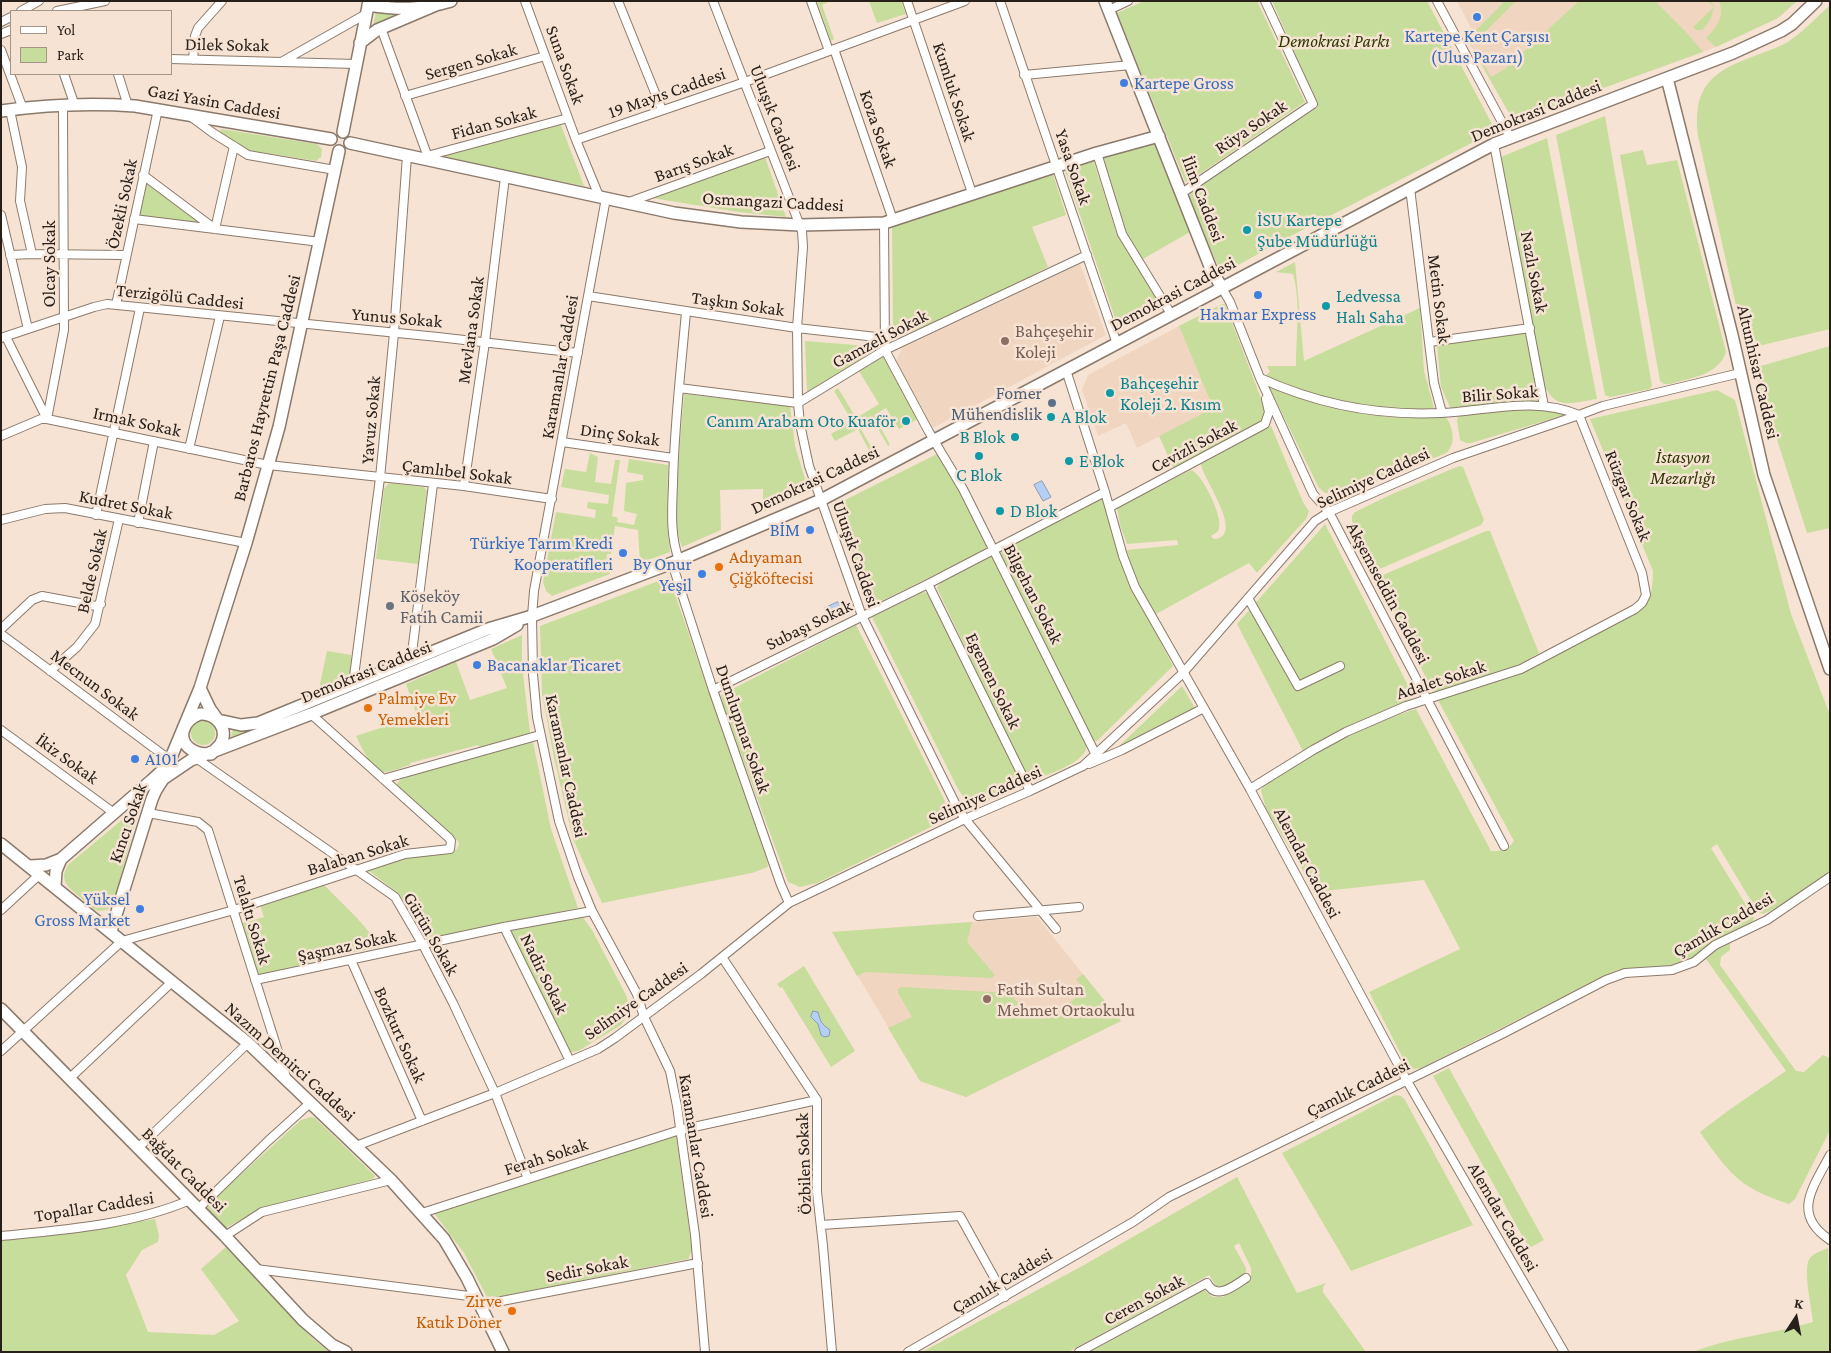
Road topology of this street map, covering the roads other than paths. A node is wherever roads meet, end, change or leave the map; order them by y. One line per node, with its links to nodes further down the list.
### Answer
1 (39, 1): 19 (street)
2 (222, 1): 28 (street)
3 (420, 1): 16 (main road)
4 (525, 1): 26 (street, Suna Sokak)
5 (618, 1): 46 (street)
6 (713, 1): 38 (street, Uluışık Caddesi)
7 (811, 1): 25 (street, Koza Sokak)
8 (907, 1): 21 (street, Kumluk Sokak)
9 (965, 1): 21 (street, 19 Mayıs Caddesi)
10 (1000, 1): 33 (street, Yasa Sokak)
11 (1128, 1): 17 (street)
12 (1265, 1): 67 (street, Rüya Sokak)
13 (1437, 1): 51 (street)
14 (1816, 1): 37 (main road, Demokrasi Caddesi)
15 (101, 2): 20 (street)
16 (445, 3): 18 (main road); 22 (main road)
17 (1107, 6): 31 (main road, İlim Caddesi)
18 (368, 7): 23 (main road); 29 (street, Dilek Sokak)
19 (23, 10)
20 (63, 10)
21 (914, 20): 25 (street, 19 Mayıs Caddesi); 68 (street, Kumluk Sokak)
22 (381, 28): 23 (main road); 39 (street)
23 (360, 43): 30 (main road)
24 (1, 50): 32 (street)
25 (831, 50): 38 (street, 19 Mayıs Caddesi); 73 (street, Koza Sokak)
26 (545, 56): 39 (street, Sergen Sokak); 48 (street, Suna Sokak)
27 (172, 59): 28 (street, Dilek Sokak)
28 (193, 60): 29 (street, Dilek Sokak)
29 (281, 62): 30 (street, Dilek Sokak)
30 (356, 64): 49 (main road)
31 (1131, 65): 33 (street); 50 (main road, İlim Caddesi)
32 (10, 74)
33 (1024, 74): 62 (street, Yasa Sokak)
34 (10, 75): 43 (street)
35 (64, 75): 40 (street)
36 (118, 75): 41 (street)
37 (1667, 78): 51 (main road, Demokrasi Caddesi); 103 (main road, Altunhisar Caddesi)
38 (745, 82): 46 (street, 19 Mayıs Caddesi); 58 (street, Uluışık Caddesi)
39 (405, 96): 61 (street)
40 (75, 106): 41 (main road, Gazi Yasin Caddesi); 42 (main road, Gazi Yasin Caddesi)
41 (128, 106): 44 (main road, Gazi Yasin Caddesi)
42 (63, 107): 43 (main road, Gazi Yasin Caddesi); 79 (street, Olcay Sokak)
43 (23, 108): 45 (main road, Gazi Yasin Caddesi)
44 (158, 109): 47 (main road, Gazi Yasin Caddesi); 64 (street, Özekli Sokak)
45 (6, 110): 77 (street)
46 (662, 110): 53 (street, 19 Mayıs Caddesi)
47 (189, 115): 52 (main road, Gazi Yasin Caddesi); 56 (street)
48 (568, 118): 53 (street, Suna Sokak); 61 (street, Fidan Sokak)
49 (342, 132): 52 (main road); 54 (main road)
50 (1159, 136): 59 (main road, Osmangazi Caddesi); 67 (main road, İlim Caddesi)
51 (1510, 137): 55 (main road, Demokrasi Caddesi)
52 (331, 139): 57 (main road)
53 (576, 140): 69 (street, Suna Sokak)
54 (350, 143): 57 (main road); 60 (main road, Osmangazi Caddesi)
55 (1494, 144): 66 (main road, Demokrasi Caddesi); 92 (street, Nazlı Sokak)
56 (234, 146): 63 (street); 75 (street)
57 (339, 151): 63 (main road, Barbaros Hayrettin Paşa Caddesi)
58 (770, 151): 70 (street, Barış Sokak); 74 (street, Uluışık Caddesi)
59 (1097, 153): 62 (main road, Osmangazi Caddesi); 87 (street)
60 (408, 156): 61 (main road, Osmangazi Caddesi); 94 (street, Yavuz Sokak)
61 (428, 158): 65 (main road, Osmangazi Caddesi)
62 (1057, 166): 68 (main road, Osmangazi Caddesi); 81 (street, Yasa Sokak)
63 (335, 170): 76 (main road, Barbaros Hayrettin Paşa Caddesi)
64 (143, 175): 72 (street, Özekli Sokak); 75 (street)
65 (505, 177): 69 (main road, Osmangazi Caddesi); 97 (street, Mevlana Sokak)
66 (1410, 188): 82 (main road, Demokrasi Caddesi); 98 (street, Metin Sokak)
67 (1182, 192): 82 (main road, İlim Caddesi)
68 (972, 193): 73 (main road, Osmangazi Caddesi)
69 (603, 197): 70 (main road, Osmangazi Caddesi); 83 (street, Karamanlar Caddesi)
70 (628, 203): 74 (main road, Osmangazi Caddesi)
71 (1, 215): 78 (street)
72 (134, 219): 75 (street); 80 (street, Özekli Sokak)
73 (889, 222): 74 (main road, Osmangazi Caddesi); 96 (street, Bilgehan Sokak)
74 (800, 225): 91 (street, Uluışık Caddesi)
75 (215, 229): 76 (street)
76 (320, 242): 90 (main road, Barbaros Hayrettin Paşa Caddesi)
77 (32, 254): 78 (street); 79 (street)
78 (10, 255): 93 (street)
79 (65, 255): 80 (street); 89 (street, Olcay Sokak)
80 (126, 255): 84 (street, Özekli Sokak)
81 (1087, 255): 99 (street, Yasa Sokak); 100 (street, Gamzeli Sokak)
82 (1222, 288): 87 (main road, Demokrasi Caddesi); 104 (street, İlim Caddesi)
83 (588, 296): 86 (street, Taşkın Sokak); 101 (street, Karamanlar Caddesi)
84 (116, 305): 85 (street, Terzigölü Caddesi); 89 (street, Terzigölü Caddesi)
85 (140, 308): 88 (street, Terzigölü Caddesi); 111 (street)
86 (686, 312): 91 (street, Taşkın Sokak); 105 (street, Dumlupınar Sokak)
87 (1171, 314): 99 (main road, Demokrasi Caddesi)
88 (220, 316): 90 (street, Terzigölü Caddesi); 116 (street)
89 (64, 317): 93 (street, Terzigölü Caddesi); 110 (street, Olcay Sokak)
90 (302, 324): 94 (street, Yunus Sokak); 118 (main road, Barbaros Hayrettin Paşa Caddesi)
91 (797, 328): 96 (street, Taşkın Sokak); 106 (street, Uluışık Caddesi)
92 (1530, 328): 98 (street); 107 (street, Nazlı Sokak)
93 (28, 329): 95 (street, Terzigölü Caddesi)
94 (394, 333): 97 (street, Yunus Sokak); 119 (street, Yavuz Sokak)
95 (4, 338): 110 (street)
96 (885, 338): 100 (street, Bilgehan Sokak)
97 (485, 342): 101 (street, Yunus Sokak); 121 (street, Mevlana Sokak)
98 (1430, 342): 108 (street, Metin Sokak)
99 (1117, 344): 102 (main road, Demokrasi Caddesi)
100 (885, 350): 106 (street, Gamzeli Sokak); 113 (street, Bilgehan Sokak)
101 (578, 353): 115 (street, Karamanlar Caddesi)
102 (1066, 370): 113 (main road, Demokrasi Caddesi); 122 (street, Alemdar Caddesi)
103 (1740, 373): 109 (street); 144 (main road, Altunhisar Caddesi)
104 (1260, 378): 108 (street, Bilir Sokak); 125 (street, Cevizli Sokak); 126 (street, İlim Caddesi)
105 (679, 388): 106 (street); 117 (street, Dumlupınar Sokak)
106 (798, 403): 124 (street, Uluışık Caddesi)
107 (1544, 406): 108 (street, Bilir Sokak); 109 (street, Bilir Sokak)
108 (1442, 413)
109 (1579, 415): 126 (street, Selimiye Caddesi); 136 (street, Rüzgar Sokak)
110 (47, 419): 111 (street, Irmak Sokak); 112 (street, Irmak Sokak)
111 (113, 433): 114 (street, Irmak Sokak); 127 (street)
112 (1, 436)
113 (934, 440): 124 (main road, Demokrasi Caddesi); 132 (street, Bilgehan Sokak)
114 (154, 442): 116 (street, Irmak Sokak); 130 (street)
115 (562, 442): 117 (street, Dinç Sokak); 123 (street, Karamanlar Caddesi)
116 (190, 449): 118 (street, Irmak Sokak)
117 (673, 458): 133 (street, Dumlupınar Sokak)
118 (268, 466): 119 (street, Çamlıbel Sokak); 131 (main road, Barbaros Hayrettin Paşa Caddesi)
119 (380, 478): 120 (street, Çamlıbel Sokak); 147 (street, Yavuz Sokak)
120 (432, 484): 121 (street, Çamlıbel Sokak); 142 (street)
121 (464, 486): 123 (street, Çamlıbel Sokak)
122 (1105, 492): 125 (street, Alemdar Caddesi); 132 (street, Subaşı Sokak)
123 (552, 499): 138 (street, Karamanlar Caddesi)
124 (821, 500): 133 (main road, Demokrasi Caddesi); 139 (street, Uluışık Caddesi)
125 (1110, 507): 146 (street, Alemdar Caddesi)
126 (1329, 512): 135 (street, Selimiye Caddesi); 150 (street, Akşemseddin Caddesi)
127 (96, 515): 128 (street, Kudret Sokak); 129 (street, Kudret Sokak)
128 (119, 519): 130 (street, Kudret Sokak); 137 (street, Belde Sokak)
129 (1, 520)
130 (138, 523): 131 (street, Kudret Sokak)
131 (246, 543): 148 (main road, Barbaros Hayrettin Paşa Caddesi)
132 (994, 550): 134 (street, Subaşı Sokak); 158 (street, Bilgehan Sokak)
133 (676, 562): 138 (main road, Demokrasi Caddesi); 149 (street, Dumlupınar Sokak)
134 (928, 584): 139 (street, Subaşı Sokak); 164 (street, Egemen Sokak)
135 (1248, 598): 143 (street); 146 (street, Selimiye Caddesi)
136 (1642, 603): 150 (street, Adalet Sokak)
137 (101, 604): 140 (street); 145 (street, Belde Sokak)
138 (532, 616): 142 (main road, Demokrasi Caddesi); 152 (main road, Demokrasi Caddesi); 156 (street, Karamanlar Caddesi)
139 (862, 616): 149 (street, Subaşı Sokak); 167 (street, Uluışık Caddesi)
140 (1, 629)
141 (1, 634): 145 (street, Mecnun Sokak)
142 (411, 661): 147 (main road, Demokrasi Caddesi)
143 (1340, 666)
144 (1830, 669)
145 (50, 671): 160 (street, Mecnun Sokak)
146 (1183, 673): 151 (street, Alemdar Caddesi); 158 (street, Selimiye Caddesi)
147 (353, 684): 153 (main road, Demokrasi Caddesi)
148 (200, 688): 153 (main road); 154 (main road, Barbaros Hayrettin Paşa Caddesi)
149 (713, 690): 176 (street, Dumlupınar Sokak)
150 (1427, 700): 163 (street, Adalet Sokak); 169 (street, Akşemseddin Caddesi)
151 (1204, 708): 161 (street); 163 (street, Alemdar Caddesi)
152 (313, 716): 157 (main road, Demokrasi Caddesi); 162 (street, Balaban Sokak)
153 (218, 720): 154 (main road); 157 (main road)
154 (184, 725): 157 (main road); 160 (main road)
155 (1, 730): 165 (street, İkiz Sokak)
156 (540, 735): 162 (street); 180 (street, Karamanlar Caddesi)
157 (211, 754): 159 (main road, Kıncı Sokak)
158 (1096, 755): 161 (street, Selimiye Caddesi)
159 (196, 758): 166 (main road, Kıncı Sokak); 172 (street, Gürün Sokak)
160 (170, 760): 165 (main road)
161 (1083, 766): 164 (street, Selimiye Caddesi)
162 (383, 778): 172 (street, Balaban Sokak)
163 (1250, 789): 200 (street, Alemdar Caddesi)
164 (1030, 791): 167 (street, Selimiye Caddesi)
165 (114, 813): 170 (main road)
166 (148, 813): 179 (street, Telaltı Sokak); 185 (main road, Kıncı Sokak)
167 (965, 819): 176 (street, Selimiye Caddesi); 181 (street, Uluışık Caddesi)
168 (1, 844): 171 (main road, Nazım Demirci Caddesi)
169 (1504, 846)
170 (62, 859): 171 (main road); 175 (main road)
171 (30, 866): 173 (main road, Nazım Demirci Caddesi)
172 (357, 869): 179 (street, Balaban Sokak); 187 (street, Gürün Sokak)
173 (40, 874): 175 (main road, Nazım Demirci Caddesi); 178 (street)
174 (1830, 877): 200 (street, Çamlık Caddesi)
175 (55, 886): 185 (main road, Nazım Demirci Caddesi)
176 (789, 903): 188 (street, Selimiye Caddesi)
177 (1079, 907): 181 (street)
178 (1, 910)
179 (234, 910): 186 (street, Balaban Sokak); 190 (street, Telaltı Sokak)
180 (592, 911): 183 (street, Şaşmaz Sokak); 193 (street, Karamanlar Caddesi)
181 (1041, 911): 182 (street); 184 (street, Uluışık Caddesi)
182 (978, 916)
183 (504, 927): 187 (street, Şaşmaz Sokak); 197 (street, Nadir Sokak)
184 (1056, 929)
185 (111, 931): 186 (main road, Nazım Demirci Caddesi)
186 (122, 941): 191 (main road, Nazım Demirci Caddesi); 194 (street)
187 (424, 945): 189 (street, Şaşmaz Sokak); 201 (street, Gürün Sokak)
188 (722, 957): 193 (street, Selimiye Caddesi); 202 (street, Özbilen Sokak)
189 (351, 960): 190 (street, Şaşmaz Sokak); 204 (street, Bozkurt Sokak)
190 (255, 980): 199 (street, Telaltı Sokak)
191 (173, 981): 195 (main road, Nazım Demirci Caddesi); 198 (street)
192 (1, 1009): 194 (main road, Bağdat Caddesi)
193 (644, 1017): 197 (street, Selimiye Caddesi); 205 (street, Karamanlar Caddesi)
194 (23, 1031): 196 (street); 198 (main road, Bağdat Caddesi)
195 (248, 1044): 199 (main road, Nazım Demirci Caddesi); 207 (street)
196 (1, 1051)
197 (570, 1061): 201 (street, Selimiye Caddesi)
198 (70, 1078): 207 (main road, Bağdat Caddesi)
199 (286, 1080): 203 (main road, Nazım Demirci Caddesi)
200 (1407, 1081): 221 (street, Çamlık Caddesi); 229 (street, Alemdar Caddesi)
201 (495, 1093): 204 (street, Selimiye Caddesi); 209 (street, Gürün Sokak)
202 (817, 1100): 205 (street, Ferah Sokak); 214 (street, Özbilen Sokak)
203 (310, 1103): 206 (main road, Nazım Demirci Caddesi); 212 (street)
204 (422, 1121): 206 (street, Selimiye Caddesi)
205 (680, 1130): 209 (street, Ferah Sokak); 218 (street, Karamanlar Caddesi)
206 (356, 1146): 210 (main road, Nazım Demirci Caddesi)
207 (138, 1148): 211 (main road, Bağdat Caddesi)
208 (1830, 1156): 217 (street)
209 (528, 1179): 213 (street, Ferah Sokak)
210 (391, 1180): 213 (main road, Nazım Demirci Caddesi); 216 (street)
211 (190, 1200): 212 (main road, Bağdat Caddesi); 215 (street, Topallar Caddesi)
212 (198, 1209): 216 (main road, Bağdat Caddesi)
213 (422, 1213): 222 (main road, Nazım Demirci Caddesi)
214 (821, 1225): 221 (street); 226 (street, Özbilen Sokak)
215 (1, 1236)
216 (225, 1236): 219 (main road, Bağdat Caddesi)
217 (1830, 1240)
218 (698, 1263): 222 (street, Sedir Sokak); 225 (street, Karamanlar Caddesi)
219 (255, 1269): 222 (street, Sedir Sokak); 224 (main road, Bağdat Caddesi)
220 (1246, 1278): 228 (street, Ceren Sokak)
221 (1005, 1297): 227 (street, Çamlık Caddesi)
222 (479, 1301): 223 (main road, Nazım Demirci Caddesi)
223 (502, 1351)
224 (346, 1352)
225 (705, 1352)
226 (832, 1352)
227 (908, 1352)
228 (1079, 1352)
229 (1564, 1352)

